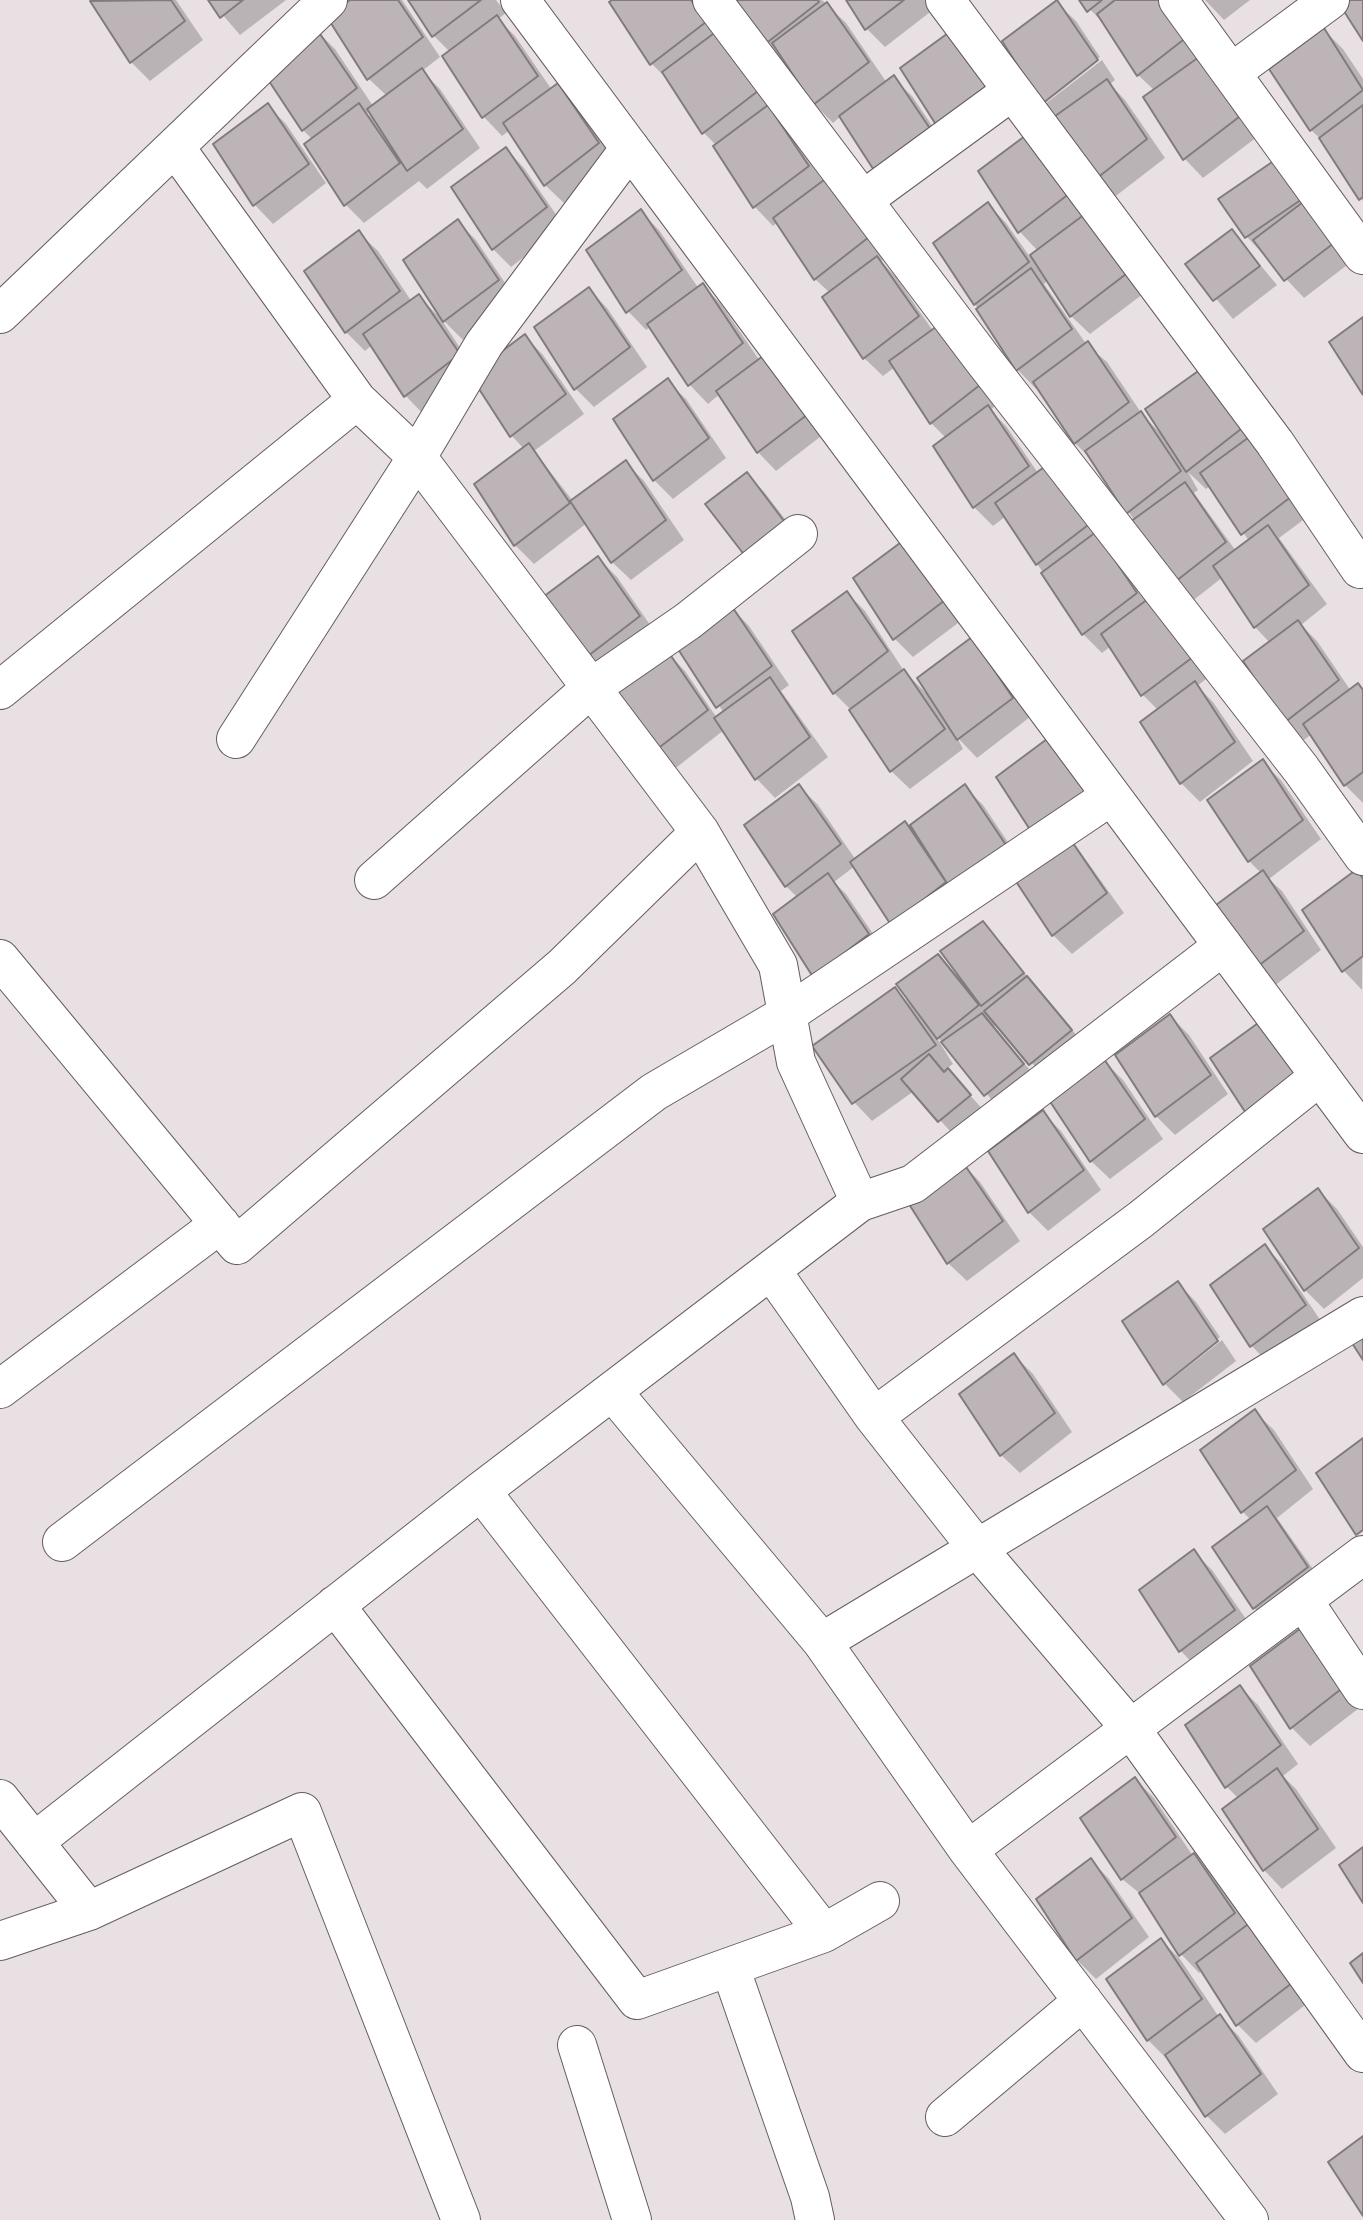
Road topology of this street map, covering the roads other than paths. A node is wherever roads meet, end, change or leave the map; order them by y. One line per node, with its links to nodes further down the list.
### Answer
1 (327, 0): 9 (street)
2 (520, 0): 10 (street)
3 (712, 0): 11 (street)
4 (945, 0): 8 (street)
5 (1178, 0): 7 (street)
6 (1330, 0): 7 (street)
7 (1231, 73): 12 (street)
8 (1012, 91): 11 (street); 17 (street)
9 (175, 147): 13 (street); 14 (street)
10 (629, 148): 15 (street); 21 (street)
11 (863, 200): 23 (street)
12 (1356, 231)
13 (0, 314)
14 (357, 400): 15 (street); 19 (street)
15 (417, 457): 18 (street); 20 (street)
16 (798, 534): 18 (street)
17 (1363, 567)
18 (591, 688): 22 (street); 24 (street)
19 (0, 690)
20 (236, 739)
21 (1111, 796): 25 (street); 27 (street)
22 (699, 832): 27 (street); 31 (street)
23 (1363, 856)
24 (374, 880)
25 (1223, 946): 28 (street); 30 (street)
26 (0, 959): 31 (street)
27 (789, 1013): 30 (street); 38 (street)
28 (1320, 1076): 29 (street); 36 (street)
29 (1363, 1134)
30 (860, 1202): 32 (street)
31 (220, 1224): 34 (street)
32 (771, 1270): 35 (street); 36 (street)
33 (1363, 1316): 39 (street)
34 (0, 1388)
35 (612, 1391): 37 (street); 43 (street)
36 (874, 1417): 39 (street)
37 (481, 1491): 42 (street); 51 (street)
38 (62, 1542)
39 (977, 1548): 43 (street); 45 (street)
40 (1363, 1555): 41 (street)
41 (1303, 1600): 44 (street); 45 (street)
42 (335, 1605): 47 (street); 53 (street)
43 (822, 1642): 48 (street)
44 (1363, 1690)
45 (1131, 1729): 48 (street); 56 (street)
46 (0, 1799): 47 (street)
47 (34, 1842): 50 (street)
48 (968, 1850): 54 (street)
49 (880, 1901): 51 (street)
50 (89, 1912): 52 (street); 58 (street)
51 (824, 1933): 53 (street)
52 (0, 1941)
53 (730, 1967): 60 (street)
54 (1083, 2001): 57 (street); 61 (street)
55 (577, 2045): 59 (street)
56 (1363, 2053)
57 (944, 2117)
58 (461, 2220)
59 (632, 2220)
60 (815, 2220)
61 (1249, 2220)

